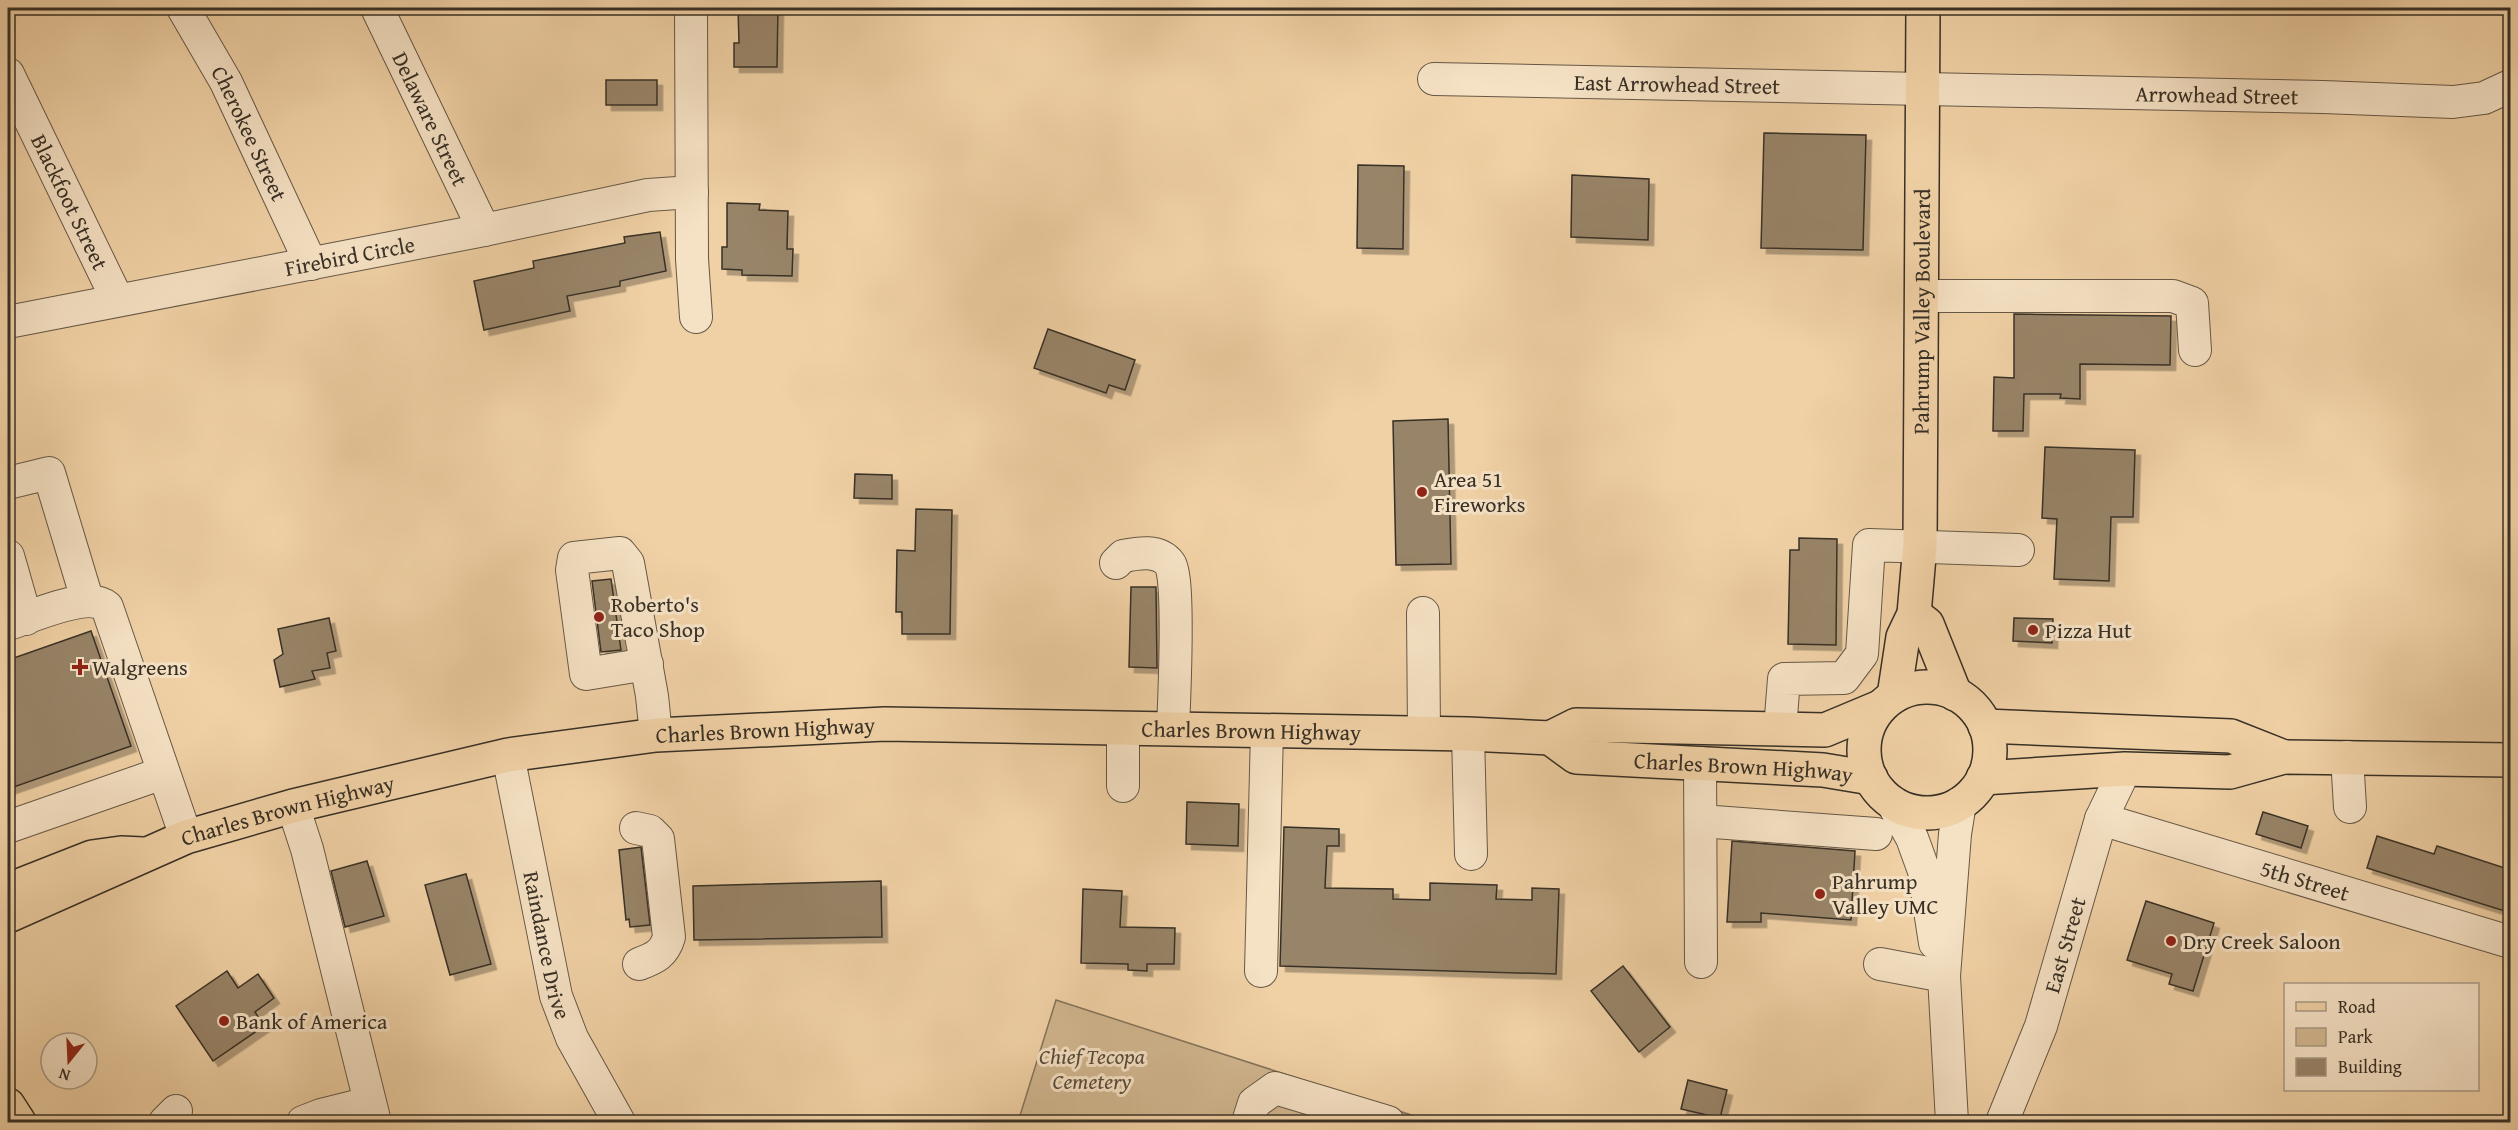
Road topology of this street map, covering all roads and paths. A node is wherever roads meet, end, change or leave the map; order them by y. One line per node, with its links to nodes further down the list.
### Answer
1 (183, 8): 11 (street, Cherokee Street)
2 (376, 8): 10 (street, Delaware Street)
3 (691, 8): 9 (street)
4 (1923, 8): 8 (main road, Pahrump Valley Boulevard)
5 (8, 74): 13 (street, Blackfoot Street)
6 (1434, 80): 8 (street, East Arrowhead Street)
7 (2511, 86): 8 (street, Arrowhead Street)
8 (1922, 89): 12 (main road, Pahrump Valley Boulevard)
9 (692, 192): 10 (street, Firebird Circle); 14 (street)
10 (484, 230): 11 (street, Firebird Circle)
11 (311, 264): 13 (street, Firebird Circle)
12 (1921, 296): 16 (street); 18 (main road, Pahrump Valley Boulevard)
13 (117, 299): 15 (street, Firebird Circle)
14 (696, 317)
15 (8, 322)
16 (2195, 350)
17 (8, 483): 22 (street)
18 (1920, 545): 19 (street); 24 (main road, Pahrump Valley Boulevard); 32 (street)
19 (2018, 550)
20 (8, 556): 25 (street)
21 (1116, 563): 31 (street)
22 (87, 599): 25 (street); 44 (street)
23 (1423, 613): 34 (street)
24 (1914, 614): 27 (main road); 28 (main road, Pahrump Valley Boulevard)
25 (17, 621)
26 (646, 664): 36 (street)
27 (1955, 694): 28 (main road); 29 (main road)
28 (1887, 702): 32 (main road, Charles Brown Highway); 45 (main road)
29 (1985, 726): 39 (main road); 46 (main road)
30 (1124, 728): 31 (main road, Charles Brown Highway); 36 (main road, Charles Brown Highway); 47 (street)
31 (1173, 729): 33 (main road, Charles Brown Highway)
32 (1780, 729): 37 (main road, Charles Brown Highway)
33 (1267, 730): 34 (main road, Charles Brown Highway); 66 (street)
34 (1424, 733): 35 (main road, Charles Brown Highway)
35 (1468, 734): 37 (main road, Charles Brown Highway); 59 (street)
36 (656, 735): 38 (main road, Charles Brown Highway)
37 (1550, 738): 42 (main road, Charles Brown Highway)
38 (508, 755): 50 (main road, Charles Brown Highway); 72 (street, Raindance Drive)
39 (2284, 757): 40 (main road); 43 (main road)
40 (2348, 758): 41 (main road); 51 (street)
41 (2511, 760)
42 (1700, 763): 45 (main road, Charles Brown Highway); 53 (street)
43 (2126, 769): 46 (main road); 52 (street, East Street)
44 (163, 773): 54 (street); 57 (street)
45 (1870, 778): 48 (main road)
46 (1983, 778): 49 (main road)
47 (1123, 786)
48 (1892, 802): 49 (main road); 67 (street)
49 (1960, 803): 67 (street)
50 (293, 806): 57 (main road, Charles Brown Highway); 69 (street)
51 (2350, 807)
52 (2101, 819): 62 (street, 5th Street); 76 (street, East Street)
53 (1701, 821): 56 (street); 63 (street)
54 (8, 827)
55 (636, 828): 64 (street)
56 (1876, 834)
57 (186, 837): 58 (main road, Charles Brown Highway)
58 (143, 854): 60 (main road); 61 (main road, Charles Brown Highway)
59 (1471, 854)
60 (8, 890)
61 (8, 916)
62 (2511, 942)
63 (1701, 962)
64 (639, 964)
65 (1880, 964): 67 (street)
66 (1261, 971)
67 (1944, 976): 75 (street)
68 (8, 1105): 70 (main road)
69 (372, 1113): 71 (street)
70 (19, 1122)
71 (303, 1122)
72 (619, 1122)
73 (1248, 1122): 74 (street)
74 (1387, 1122)
75 (1952, 1122)
76 (2002, 1122)

